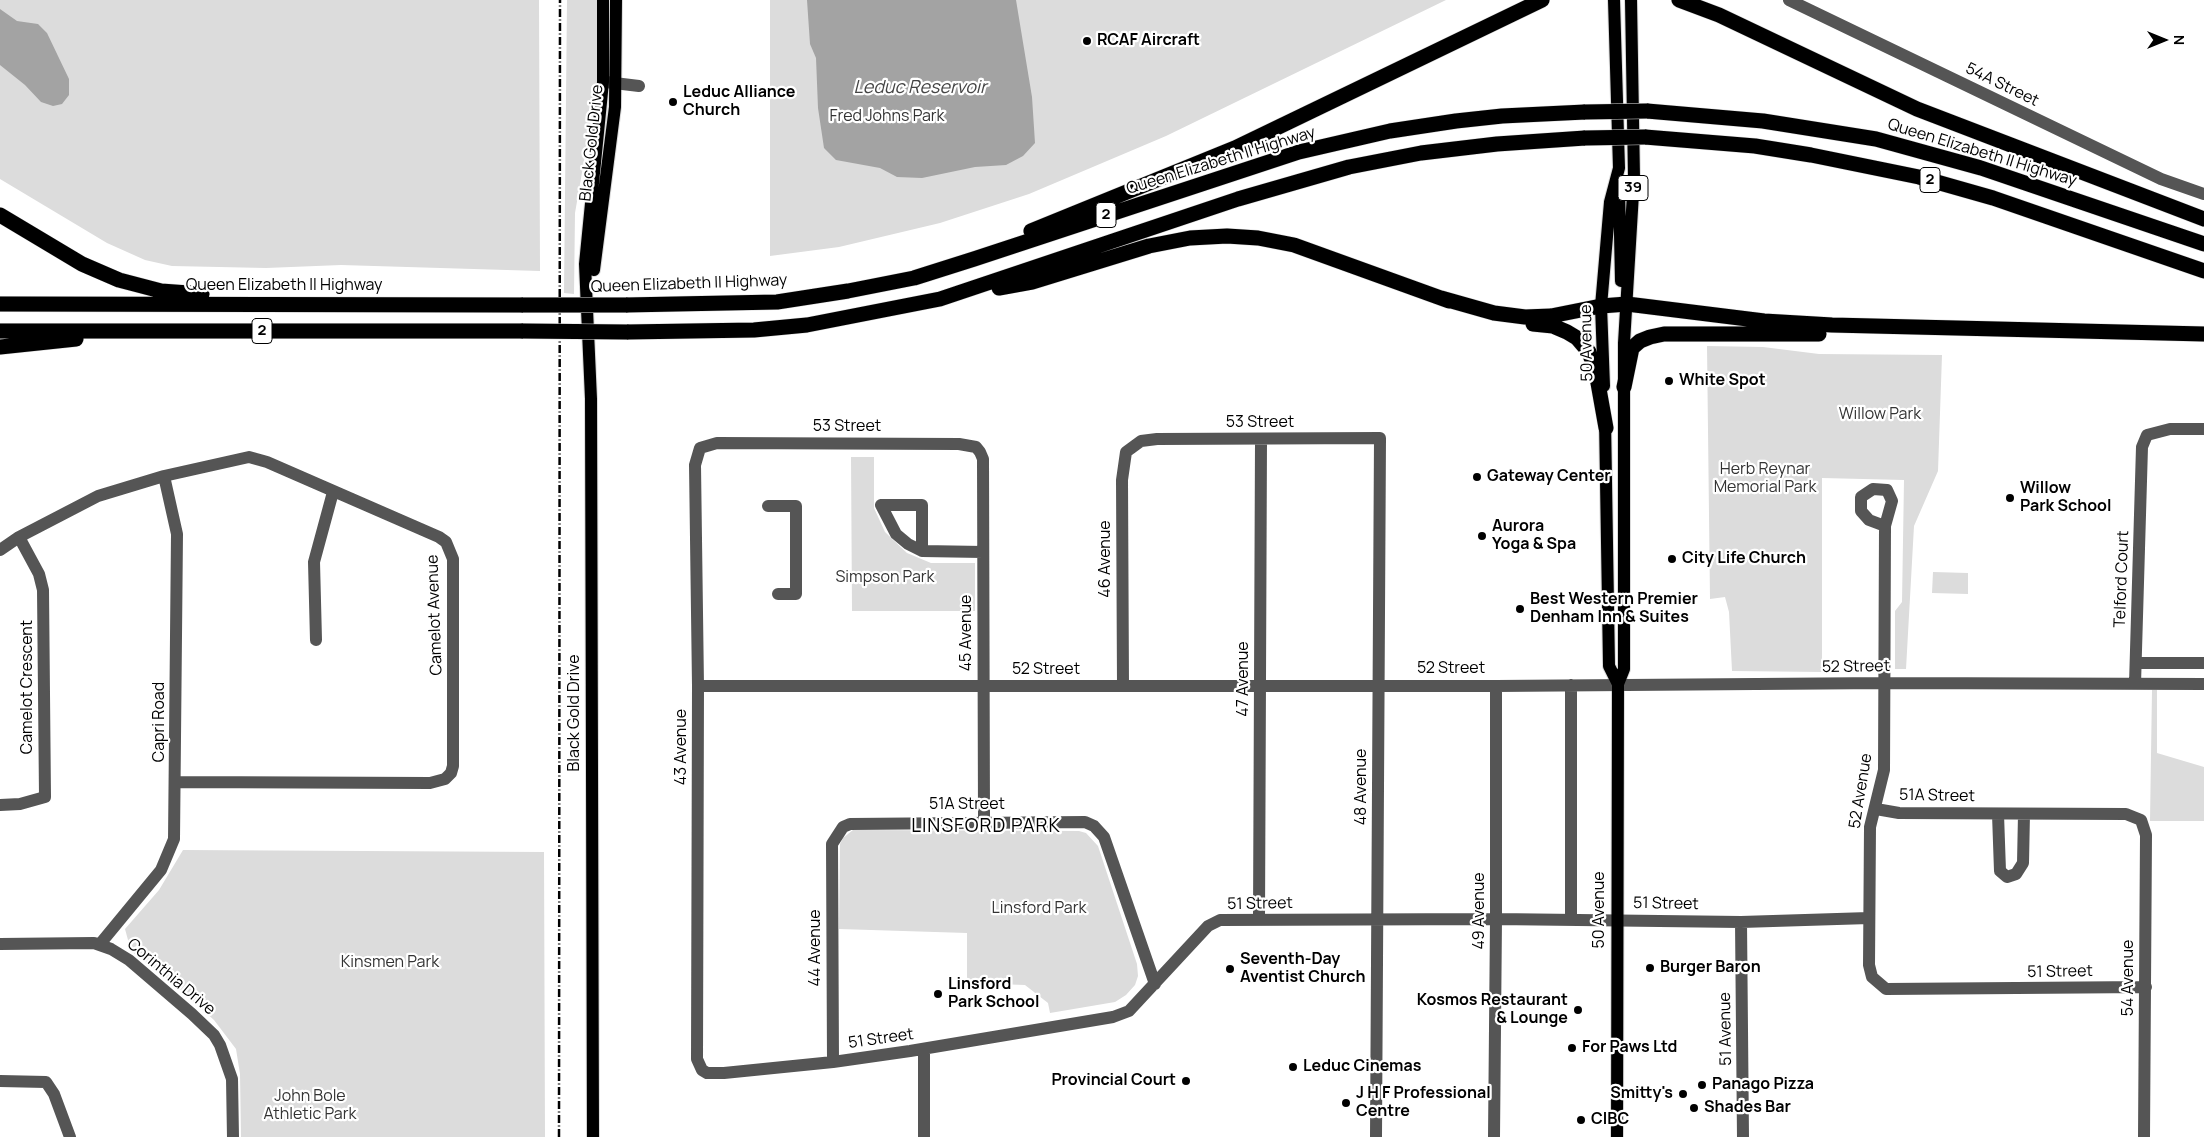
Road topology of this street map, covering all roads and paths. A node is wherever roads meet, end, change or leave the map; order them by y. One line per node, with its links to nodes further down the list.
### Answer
1 (603, 0): 12 (main road, Black Gold Drive)
2 (616, 0): 12 (main road, Black Gold Drive)
3 (1542, 0): 20 (highway)
4 (1614, 0): 14 (main road, 50 Avenue / 39)
5 (1625, 0): 11 (main road)
6 (1631, 0): 11 (main road, 50 Avenue / 39)
7 (1679, 0): 10 (highway)
8 (1695, 0): 10 (highway)
9 (1788, 0): 15 (street, 54A Street)
10 (1719, 15): 17 (highway)
11 (1633, 73): 25 (main road, 50 Avenue / 39)
12 (609, 83): 13 (street); 91 (main road, Black Gold Drive)
13 (639, 86)
14 (1619, 168): 25 (main road); 26 (main road, 50 Avenue / 39)
15 (2204, 194)
16 (0, 215): 24 (highway)
17 (2204, 219)
18 (2204, 244): 20 (highway, Queen Elizabeth II Highway / 2, bridge)
19 (2204, 271): 22 (highway, 2, bridge)
20 (914, 278): 24 (highway, Queen Elizabeth II Highway / 2, bridge)
21 (1441, 298): 22 (highway); 26 (highway); 33 (highway)
22 (940, 299): 29 (highway, 2, bridge)
23 (0, 304): 24 (highway, Queen Elizabeth II Highway / 2)
24 (308, 304)
25 (1627, 304): 26 (highway); 27 (highway); 32 (main road, 50 Avenue / 39)
26 (1601, 306): 33 (main road, 50 Avenue / 39)
27 (2015, 330): 30 (highway); 32 (highway)
28 (0, 331): 29 (highway, 2)
29 (141, 331): 31 (highway)
30 (2204, 334)
31 (0, 347)
32 (1624, 387): 41 (main road, 50 Avenue)
33 (1606, 428): 40 (main road, 50 Avenue)
34 (2204, 429): 53 (street, Telford Court)
35 (1380, 438): 36 (street, 53 Street); 63 (street, 48 Avenue)
36 (1261, 440): 37 (street, 53 Street); 62 (street, 47 Avenue)
37 (1141, 441): 61 (street, 46 Avenue)
38 (717, 443): 39 (street, 53 Street); 59 (street, 43 Avenue)
39 (976, 447): 49 (street, 45 Avenue)
40 (1605, 463): 41 (main road); 55 (main road, 50 Avenue)
41 (1624, 463): 55 (main road, 50 Avenue)
42 (164, 476): 43 (street, Camelot Avenue); 46 (street, Camelot Avenue); 65 (street, Capri Road)
43 (333, 492): 51 (street); 65 (street, Camelot Avenue)
44 (768, 506): 50 (street)
45 (1886, 526): 54 (street, 52 Avenue)
46 (19, 537): 47 (street, Camelot Avenue); 66 (street, Camelot Crescent)
47 (0, 550)
48 (922, 551): 49 (street)
49 (983, 552): 60 (street, 45 Avenue)
50 (778, 594)
51 (316, 640)
52 (2204, 662): 53 (street)
53 (2136, 663): 56 (street, Telford Court)
54 (1886, 682): 55 (street, 52 Street); 56 (street, 52 Street); 67 (street, 52 Avenue)
55 (1618, 684): 58 (street, 52 Street); 78 (main road, 50 Avenue)
56 (2135, 684): 57 (street, 52 Street)
57 (2204, 684)
58 (1571, 685): 64 (street, 52 Street); 77 (street)
59 (698, 686): 60 (street, 52 Street); 87 (street, 43 Avenue)
60 (983, 686): 61 (street, 52 Street); 71 (street, 45 Avenue)
61 (1123, 686): 62 (street, 52 Street)
62 (1260, 686): 63 (street, 52 Street); 74 (street, 47 Avenue)
63 (1378, 686): 64 (street, 52 Street); 76 (street, 48 Avenue)
64 (1496, 686): 75 (street, 49 Avenue)
65 (176, 782): 81 (street, Capri Road)
66 (0, 805)
67 (1876, 809): 68 (street, 51A Street); 73 (street, 52 Avenue)
68 (1998, 814): 69 (street, 51A Street); 69 (street, 51A Street)
69 (2024, 814): 70 (street, 51A Street)
70 (2140, 820): 83 (street, 54 Avenue)
71 (984, 821): 72 (street, 51A Street); 82 (street, 51A Street)
72 (836, 835): 86 (street, 44 Avenue)
73 (1869, 918): 79 (street, 51 Street); 84 (street, 52 Avenue)
74 (1258, 919): 76 (street, 51 Street); 82 (street, 51 Street)
75 (1496, 919): 76 (street, 51 Street); 77 (street, 51 Street); 94 (street, 49 Avenue)
76 (1378, 920): 93 (street, 48 Avenue)
77 (1571, 920): 78 (street, 51 Street)
78 (1616, 920): 79 (street, 51 Street); 95 (main road, 50 Avenue)
79 (1741, 922): 96 (street, 51 Avenue)
80 (0, 944): 81 (street, Corinthia Drive)
81 (100, 944): 90 (street, Corinthia Drive)
82 (1154, 984): 85 (street, 51 Street)
83 (2146, 987): 84 (street, 51 Street); 97 (street, 54 Avenue)
84 (1886, 989)
85 (924, 1049): 86 (street, 51 Street); 92 (street)
86 (832, 1062): 87 (street, 51 Street)
87 (699, 1065)
88 (0, 1081): 89 (street)
89 (70, 1137)
90 (234, 1137)
91 (593, 1137)
92 (924, 1137)
93 (1376, 1137)
94 (1494, 1137)
95 (1617, 1137)
96 (1743, 1137)
97 (2144, 1137)

